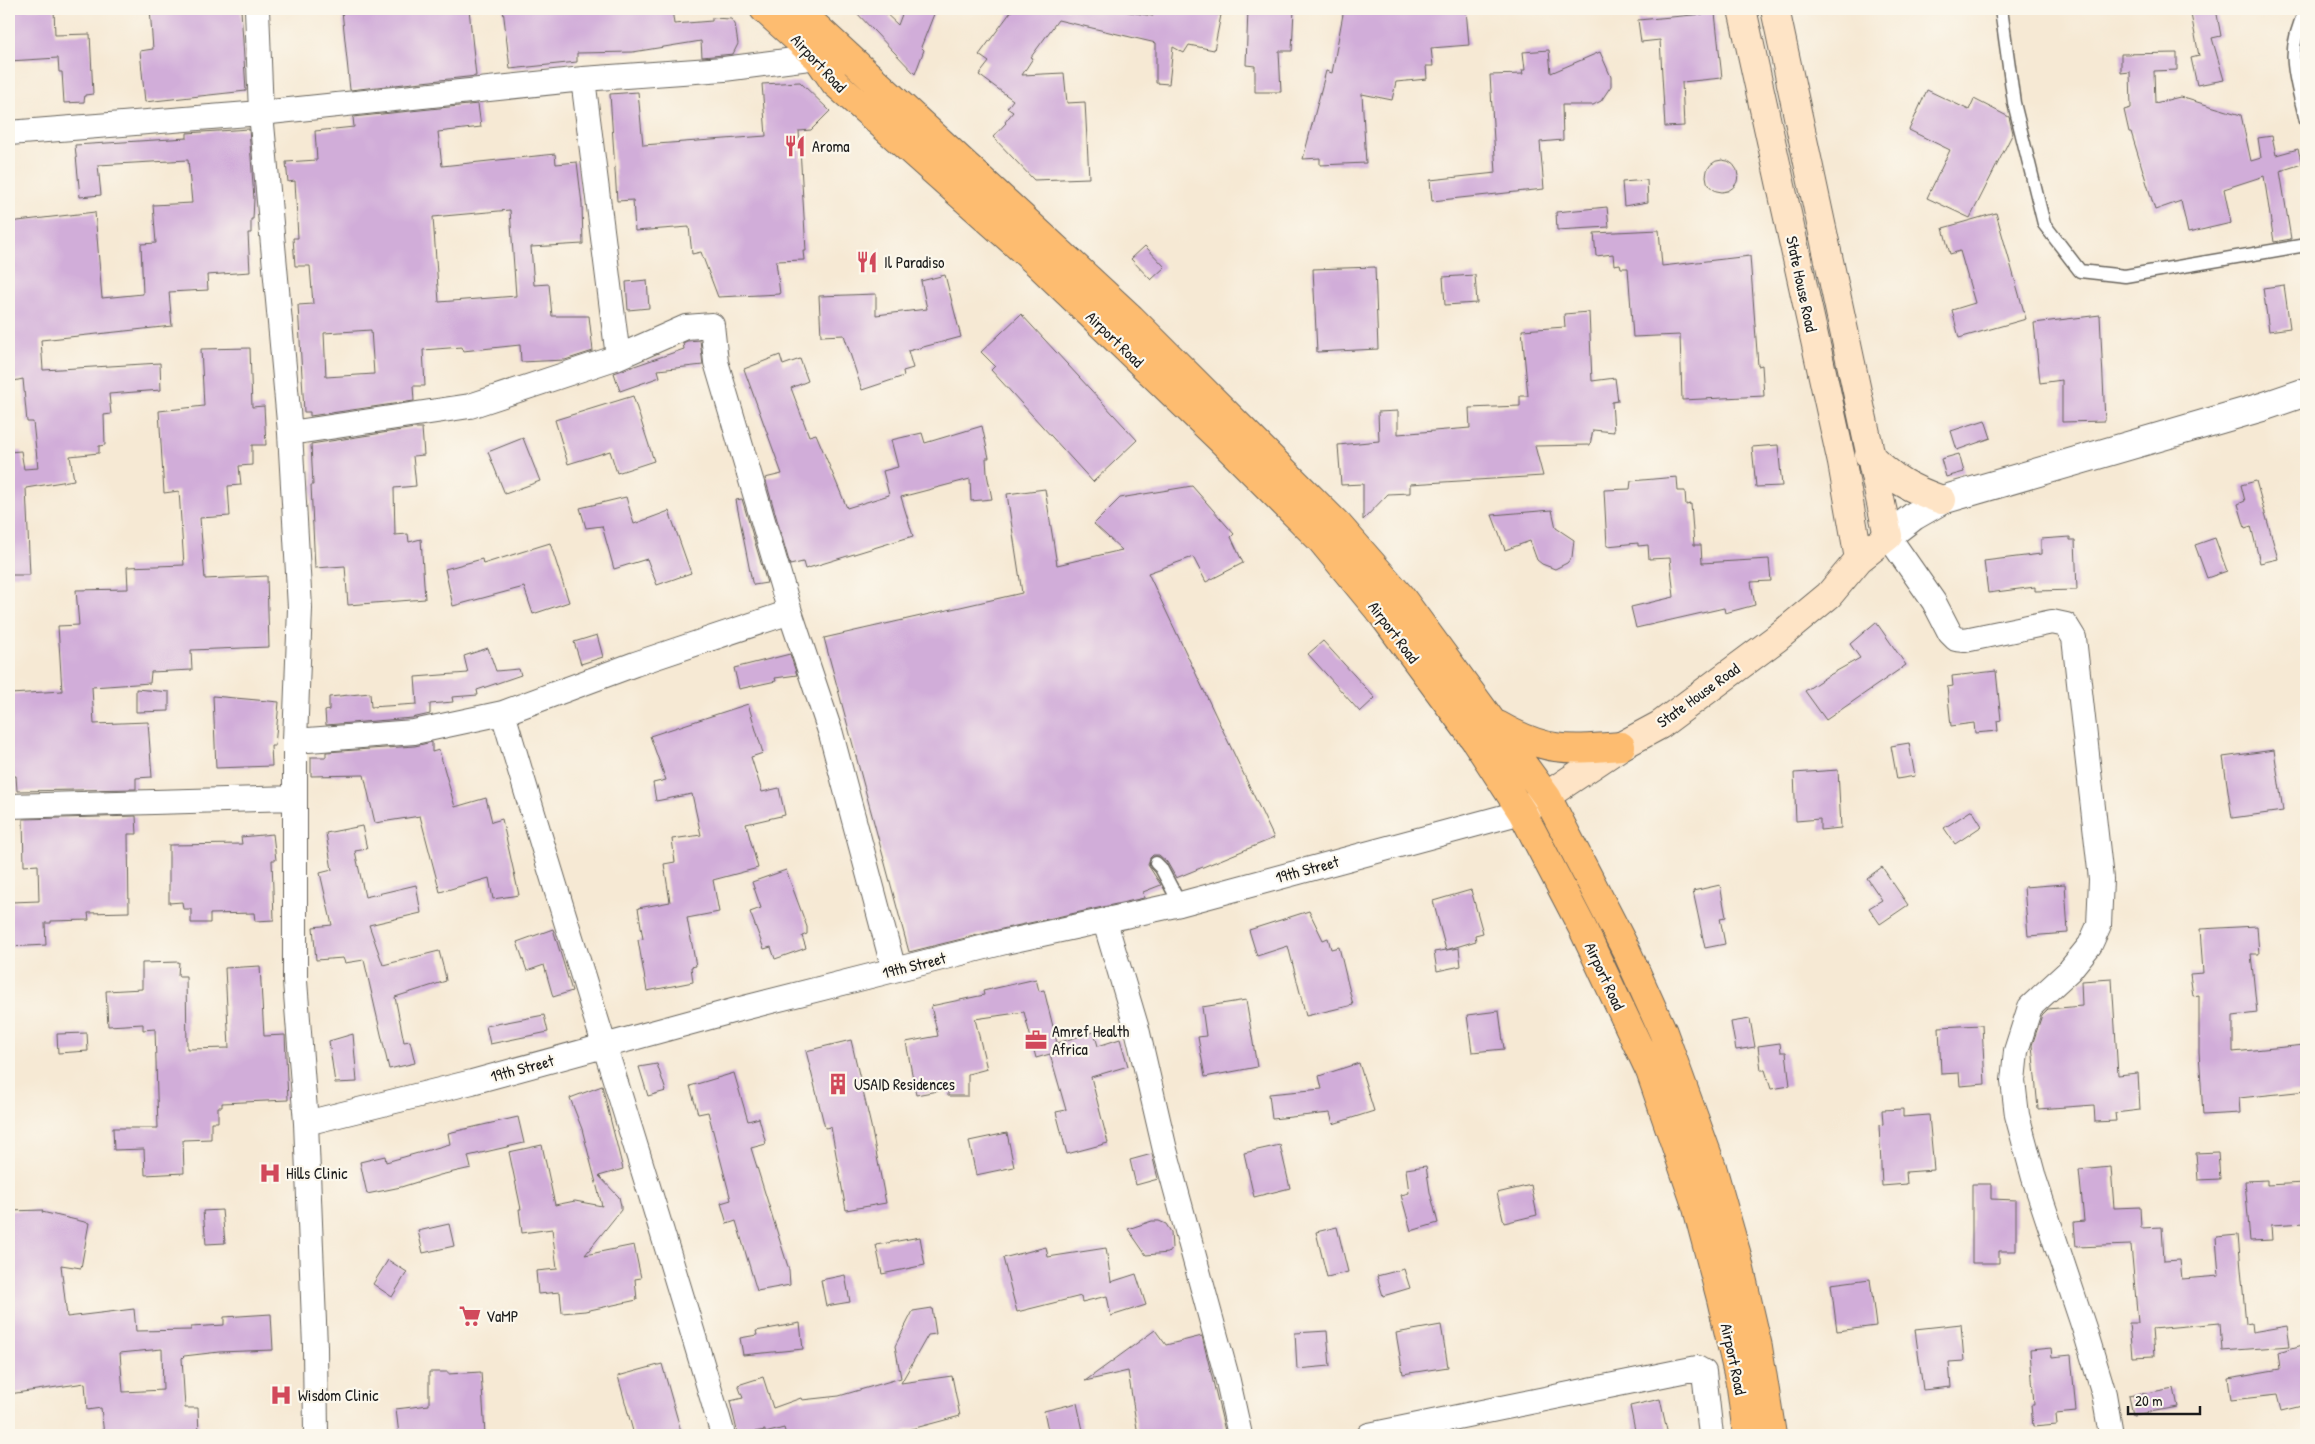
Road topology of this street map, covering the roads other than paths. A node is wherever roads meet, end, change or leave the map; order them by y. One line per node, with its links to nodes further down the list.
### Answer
1 (257, 9): 10 (street)
2 (764, 9): 8 (main road, Airport Road)
3 (797, 9): 14 (main road, Airport Road)
4 (1742, 9): 21 (main road, State House Road)
5 (1775, 9): 18 (main road)
6 (2001, 9): 13 (lane)
7 (2306, 10): 11 (lane)
8 (817, 58): 9 (street); 14 (main road, Airport Road)
9 (584, 79): 10 (street); 15 (street)
10 (261, 113): 12 (street); 17 (street)
11 (2306, 121)
12 (9, 133)
13 (2306, 245)
14 (1123, 328): 24 (main road, Airport Road); 30 (main road, Airport Road)
15 (618, 357): 17 (street); 22 (street)
16 (2306, 392): 19 (street)
17 (290, 433): 25 (street)
18 (1870, 454): 19 (main road); 20 (main road)
19 (1942, 500): 20 (street)
20 (1888, 536): 21 (main road, State House Road); 44 (street)
21 (1860, 559): 26 (main road, State House Road)
22 (790, 612): 23 (street); 34 (street)
23 (504, 713): 25 (street); 35 (street)
24 (1496, 724): 26 (main road); 27 (main road, Airport Road)
25 (295, 741): 28 (street)
26 (1621, 746): 27 (main road, State House Road)
27 (1548, 797): 30 (main road, State House Road); 43 (main road, Airport Road)
28 (295, 798): 29 (street); 36 (street)
29 (9, 806)
30 (1522, 812): 32 (street, 19th Street); 42 (main road, Airport Road)
31 (1156, 863): 32 (lane)
32 (1180, 904): 33 (street, 19th Street)
33 (1105, 922): 34 (street, 19th Street); 39 (street)
34 (894, 970): 35 (street, 19th Street)
35 (603, 1047): 36 (street, 19th Street); 38 (street)
36 (306, 1123): 37 (street)
37 (316, 1435)
38 (723, 1435)
39 (1240, 1435)
40 (1369, 1435): 41 (street)
41 (1711, 1435)
42 (1747, 1435)
43 (1772, 1435)
44 (2111, 1435)

